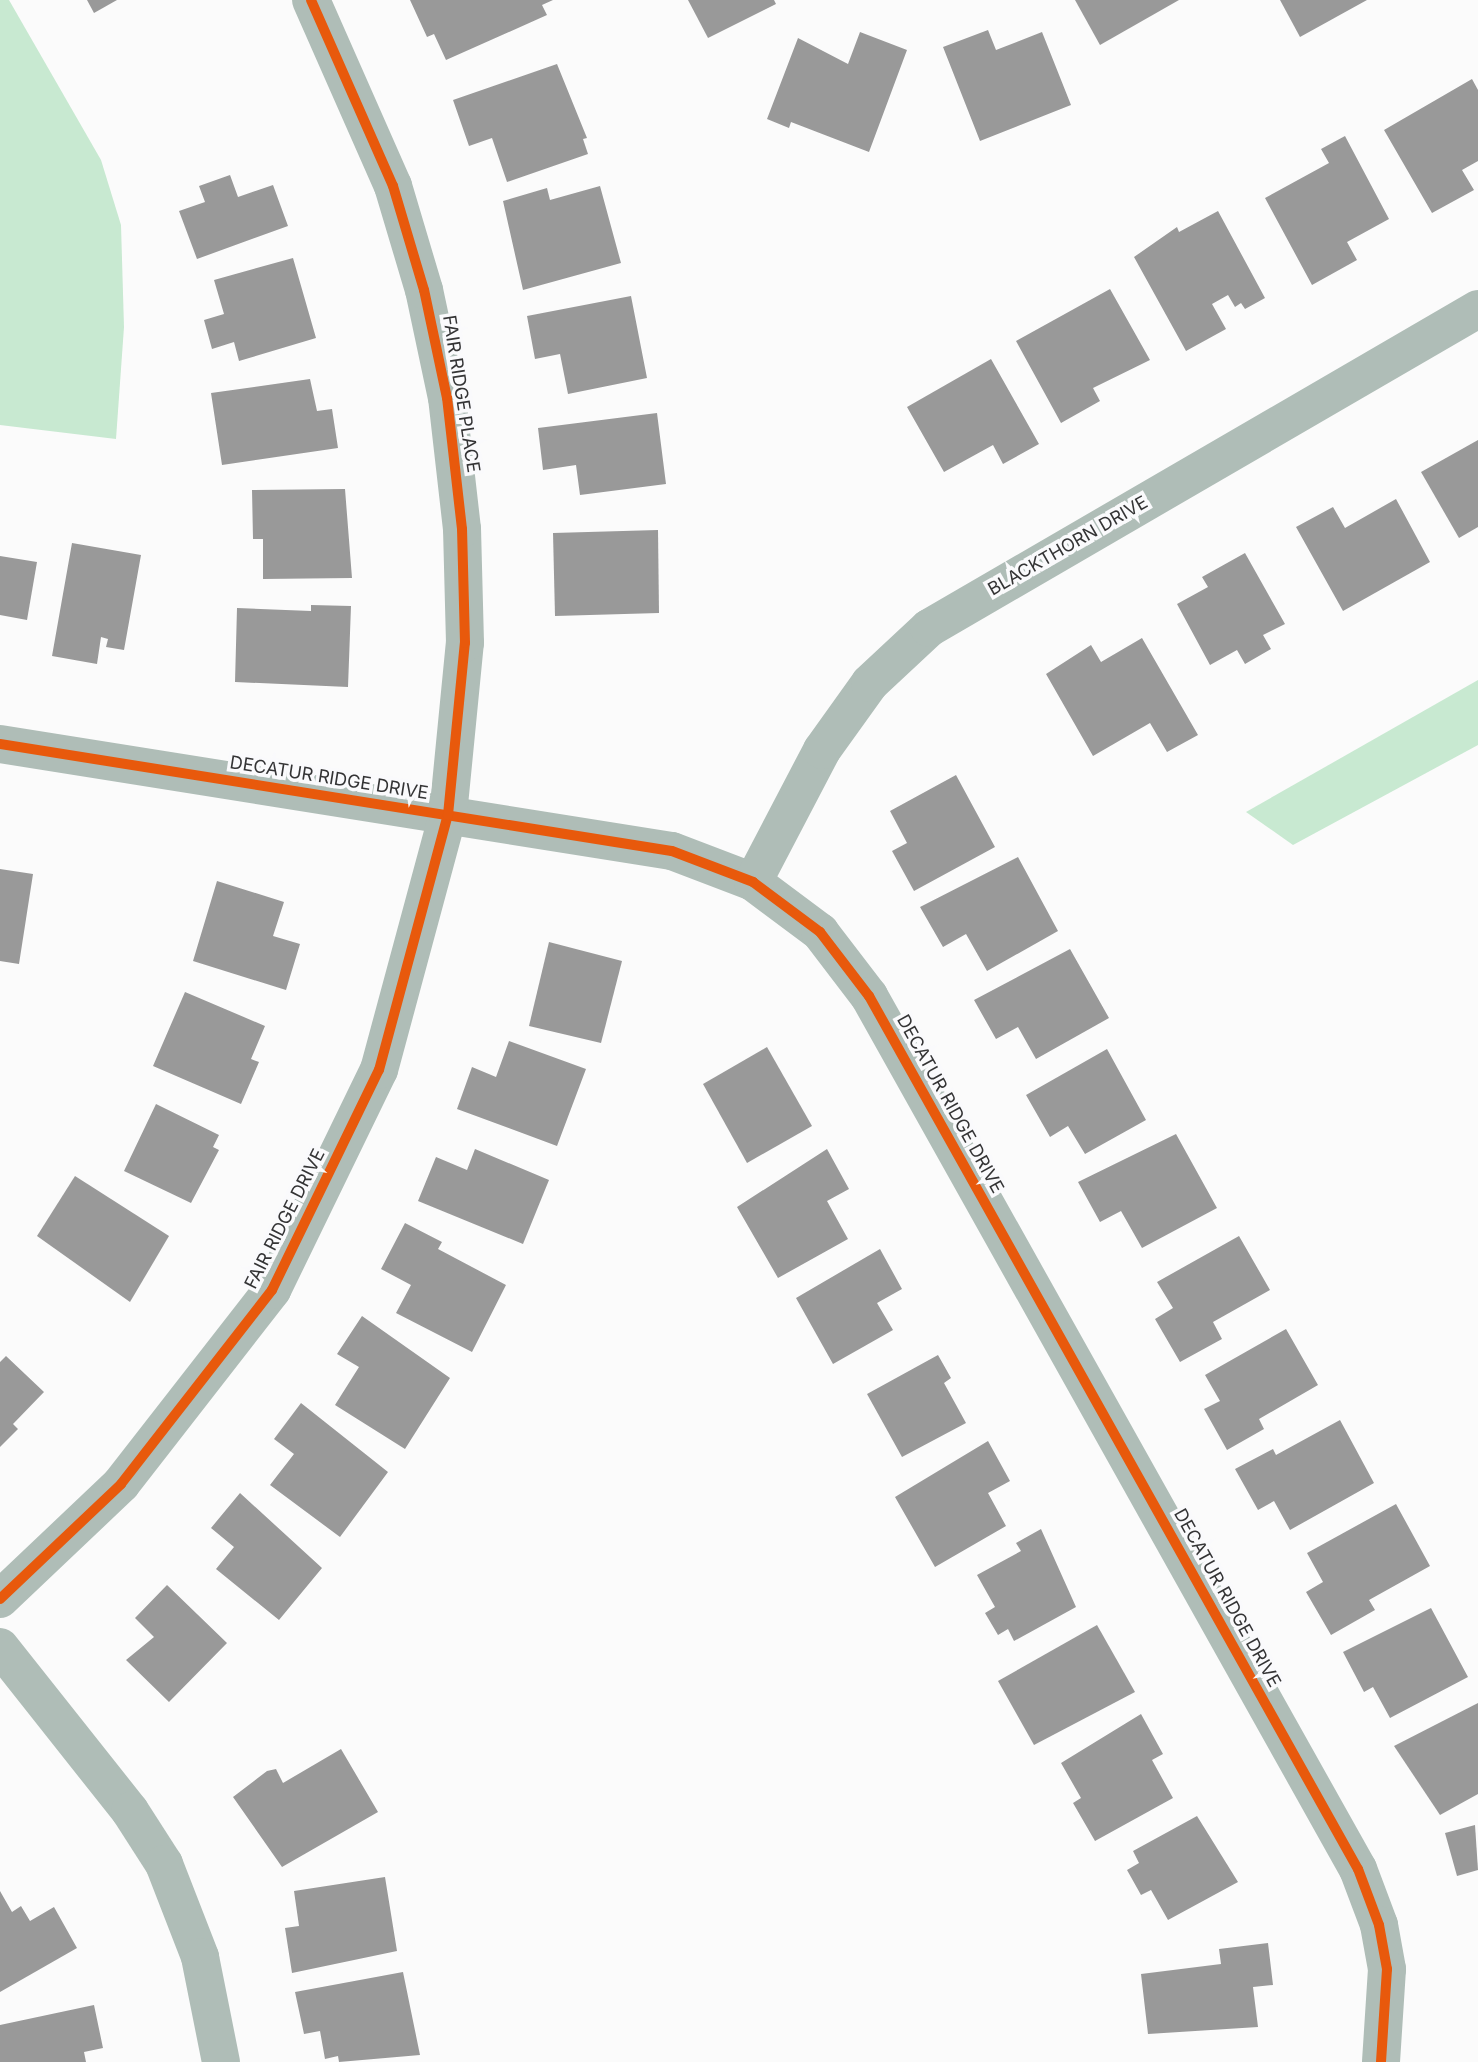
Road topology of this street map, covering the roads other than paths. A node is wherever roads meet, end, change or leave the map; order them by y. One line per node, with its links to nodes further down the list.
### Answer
1 (311, 0): 4 (street, FAIR RIDGE PLACE)
2 (1478, 309): 5 (street, BLACKTHORN DRIVE)
3 (0, 744): 4 (street, DECATUR RIDGE DRIVE)
4 (448, 815): 5 (street, DECATUR RIDGE DRIVE); 6 (street, FAIR RIDGE DRIVE)
5 (753, 882): 9 (street, DECATUR RIDGE DRIVE)
6 (0, 1599)
7 (0, 1647): 8 (street)
8 (221, 2062)
9 (1381, 2062)

